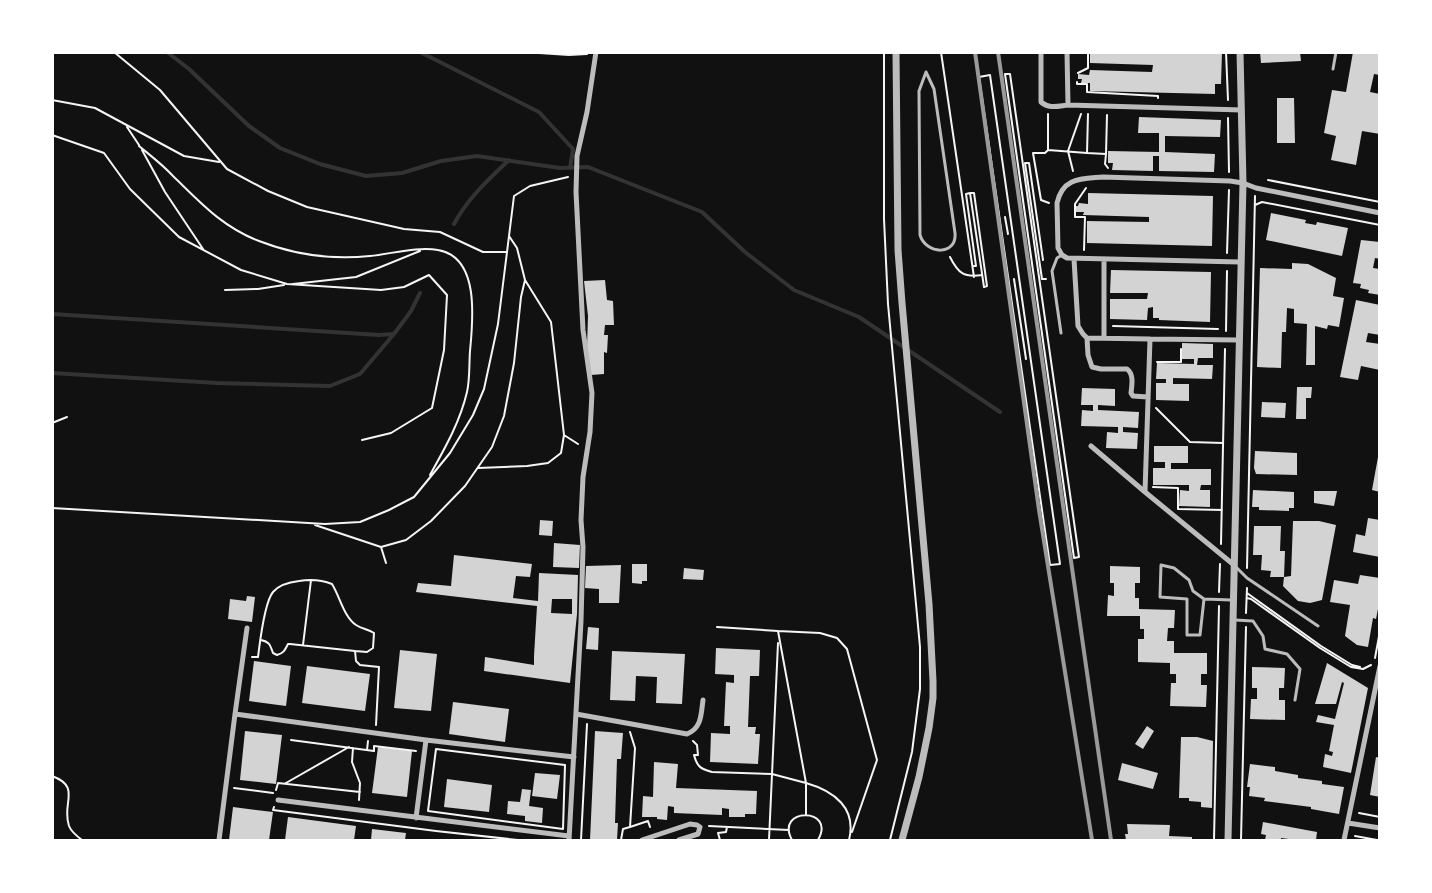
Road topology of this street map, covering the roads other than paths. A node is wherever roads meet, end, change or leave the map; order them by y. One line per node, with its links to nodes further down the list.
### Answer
1 (896, 52): 50 (street)
2 (1041, 52): 8 (street)
3 (1067, 52): 8 (street)
4 (1240, 52): 9 (street)
5 (1336, 52): 7 (lane)
6 (596, 53): 39 (street)
7 (1333, 69)
8 (1068, 105): 9 (street)
9 (1242, 110): 10 (street)
10 (1243, 183): 11 (street); 13 (street); 16 (street)
11 (1380, 213)
12 (946, 249): 12 (lane)
13 (1062, 255): 14 (street); 17 (lane)
14 (1074, 259): 15 (street); 18 (street)
15 (1104, 259): 16 (street); 19 (street)
16 (1240, 262): 21 (street)
17 (1061, 333)
18 (1088, 338): 19 (street); 22 (street)
19 (1104, 338): 20 (street)
20 (1150, 339): 21 (street); 22 (street)
21 (1239, 340): 25 (street)
22 (1148, 397): 24 (street)
23 (1091, 446): 24 (street)
24 (1145, 492): 25 (street)
25 (1234, 565): 29 (street); 31 (lane)
26 (1193, 591): 27 (lane); 27 (lane); 28 (lane)
27 (1187, 599): 28 (lane)
28 (1204, 599): 29 (lane)
29 (1233, 600): 30 (street)
30 (1233, 620): 35 (lane); 51 (street)
31 (1318, 626)
32 (247, 628): 38 (street)
33 (1377, 665): 36 (street)
34 (703, 700): 39 (street)
35 (1295, 700)
36 (1373, 701): 37 (street); 44 (street)
37 (1380, 703)
38 (235, 714): 40 (street); 47 (street)
39 (576, 714): 41 (street)
40 (426, 740): 41 (street); 43 (street)
41 (574, 757): 46 (street)
42 (277, 797): 43 (street)
43 (416, 818): 46 (street)
44 (1348, 823): 45 (street); 52 (street)
45 (1380, 828)
46 (569, 838)
47 (219, 840)
48 (642, 840): 49 (street)
49 (679, 840)
50 (902, 840)
51 (1228, 840)
52 (1344, 840)

